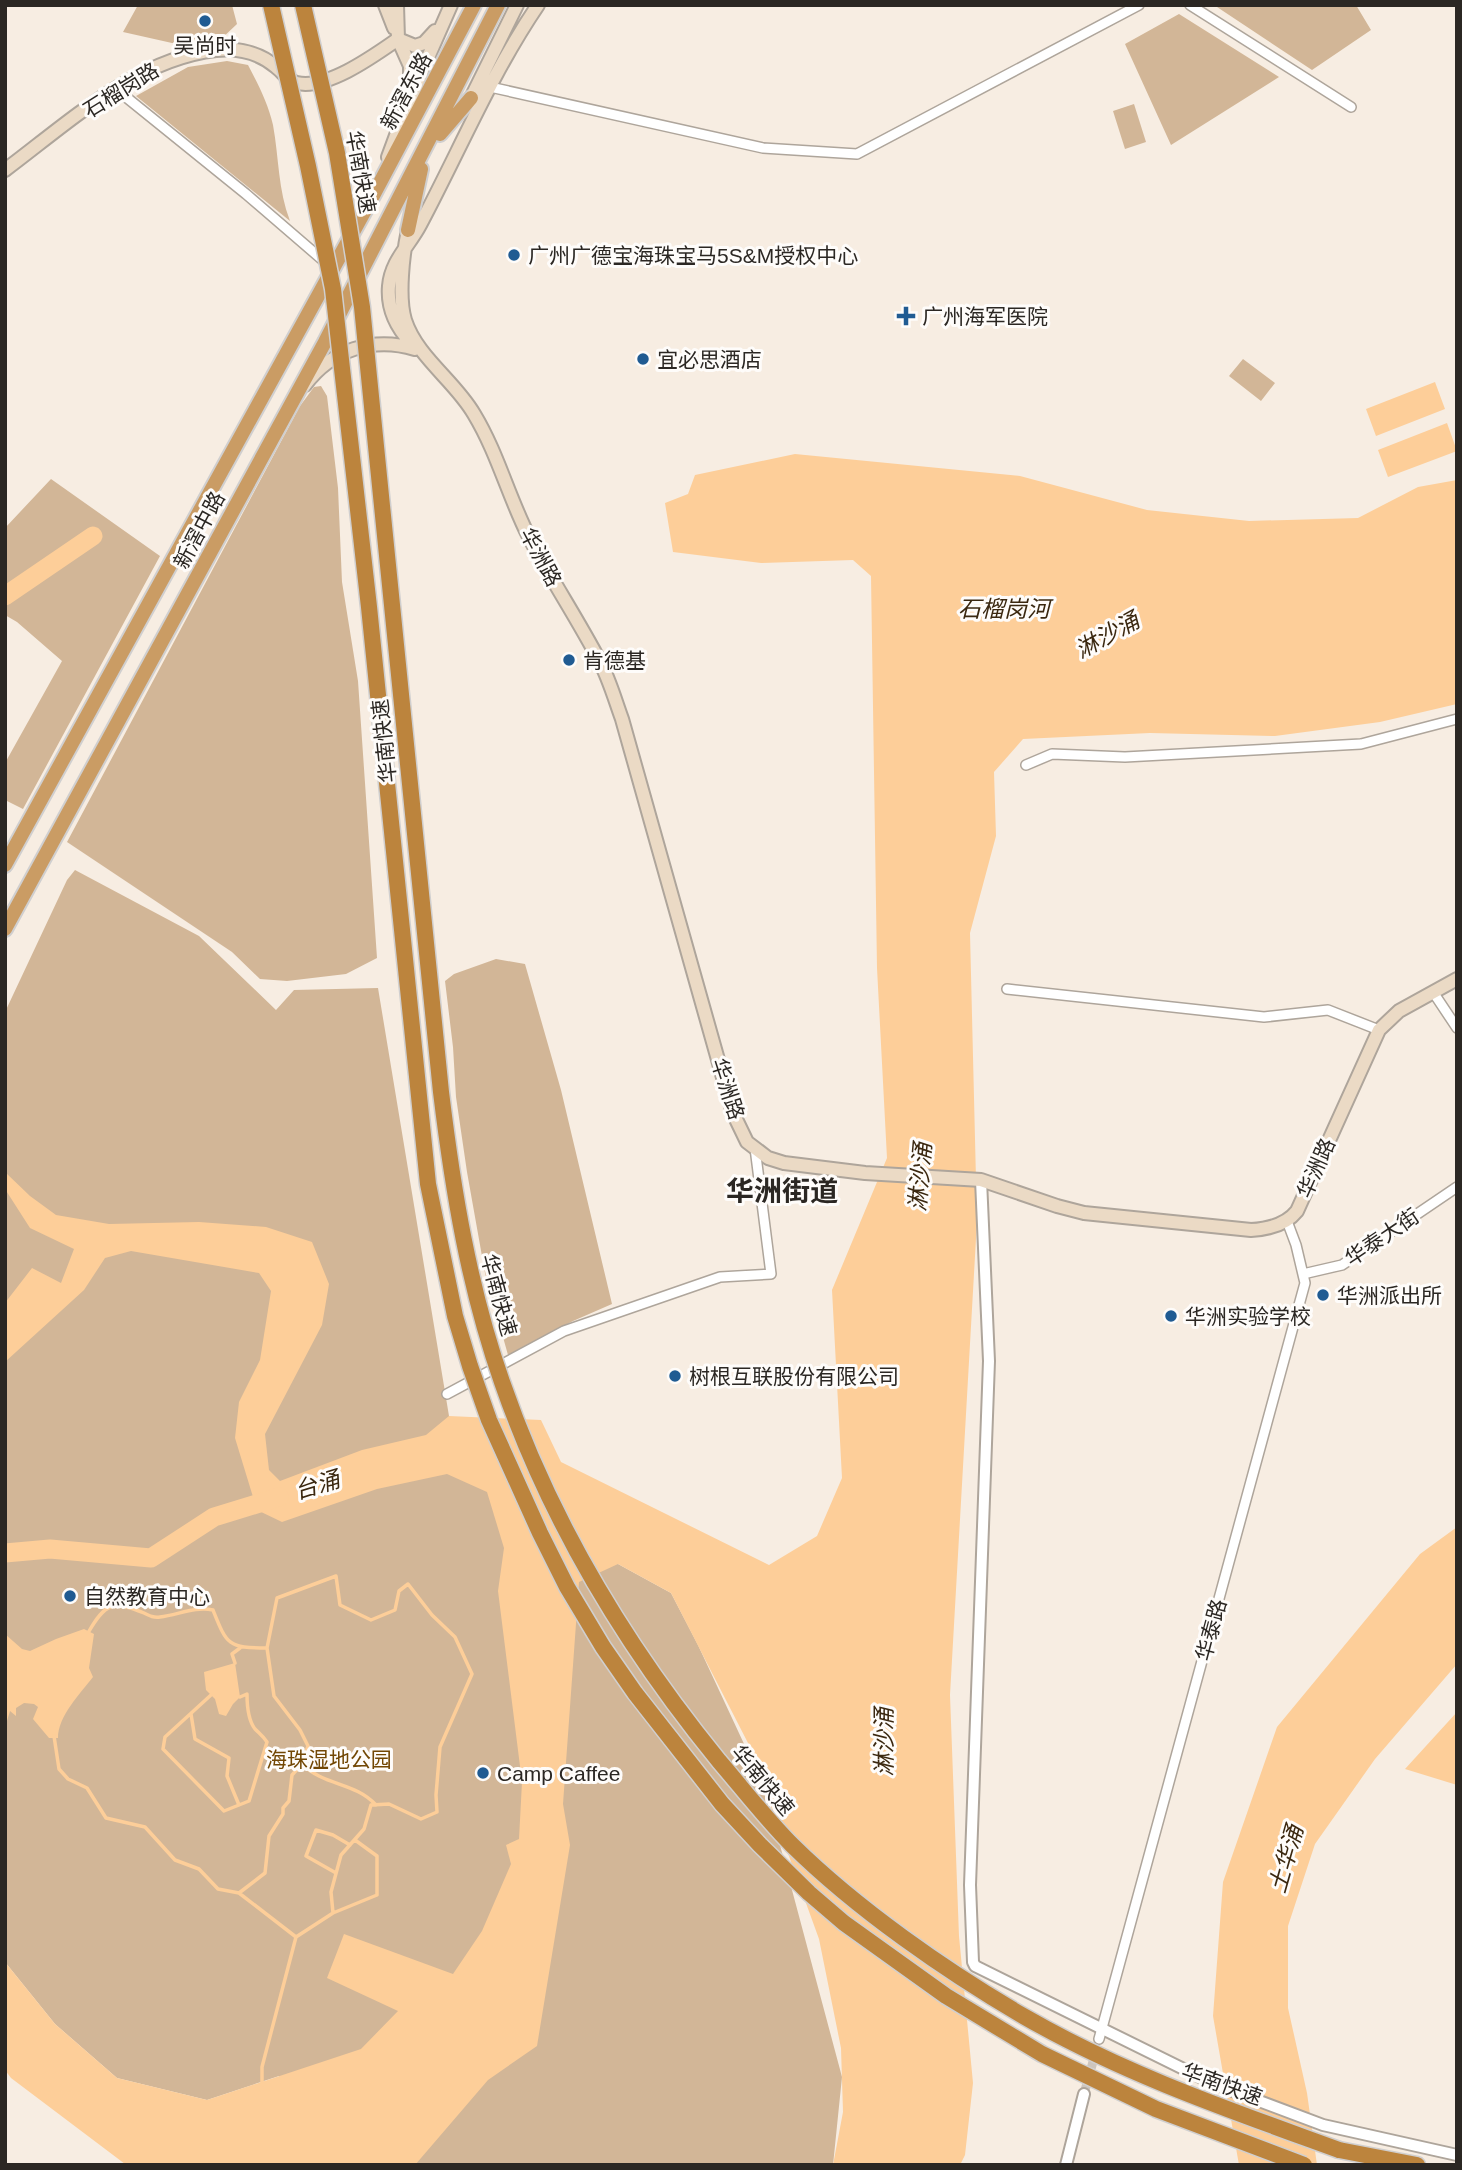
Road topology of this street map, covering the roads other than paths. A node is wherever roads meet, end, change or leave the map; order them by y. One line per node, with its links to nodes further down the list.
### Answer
1 (271, 5): 48 (highway, 华南快速, bridge)
2 (303, 5): 45 (highway, 华南快速, bridge)
3 (384, 5): 13 (main road)
4 (397, 5): 13 (main road)
5 (451, 5): 12 (main road)
6 (474, 5): 21 (highway, 新滘东路)
7 (498, 5): 19 (highway, 新滘东路)
8 (517, 5): 16 (main road)
9 (538, 5): 14 (main road)
10 (1139, 5): 14 (street)
11 (1190, 5): 18 (street)
12 (445, 18): 13 (main road); 17 (main road)
13 (398, 38): 15 (main road, 石榴岗路); 17 (main road)
14 (490, 87): 23 (main road)
15 (116, 89): 20 (main road, 石榴岗路); 24 (street)
16 (471, 98): 19 (highway)
17 (408, 103): 21 (main road)
18 (1351, 107)
19 (425, 150): 22 (highway); 26 (highway, 新滘中路)
20 (5, 170)
21 (374, 194): 24 (highway, 新滘东路)
22 (408, 230): 23 (main road, 华洲路)
23 (404, 250): 25 (main road, 华洲路)
24 (332, 268): 29 (highway, 新滘中路)
25 (433, 362): 26 (main road); 36 (main road, 华洲路)
26 (286, 413): 30 (highway, 新滘中路)
27 (1457, 719): 28 (street)
28 (1026, 765)
29 (5, 865)
30 (5, 929)
31 (1457, 979): 33 (main road, 华洲路)
32 (1007, 989): 35 (street)
33 (1433, 992): 34 (street); 35 (main road, 华洲路)
34 (1457, 1028)
35 (1379, 1030): 39 (main road, 华洲路)
36 (755, 1148): 37 (main road, 华洲路); 41 (street)
37 (981, 1180): 39 (main road, 华洲路); 42 (street)
38 (1457, 1187): 40 (street, 华泰大街)
39 (1286, 1221): 40 (street, 华泰路)
40 (1303, 1274): 42 (street, 华泰路)
41 (447, 1394)
42 (1103, 2027): 43 (street, 华泰路); 46 (street)
43 (1100, 2039)
44 (1084, 2094): 47 (street)
45 (1339, 2150): 49 (highway, 华南快速); 50 (highway)
46 (1457, 2155)
47 (1066, 2165)
48 (1304, 2165)
49 (1378, 2165)
50 (1417, 2165)

